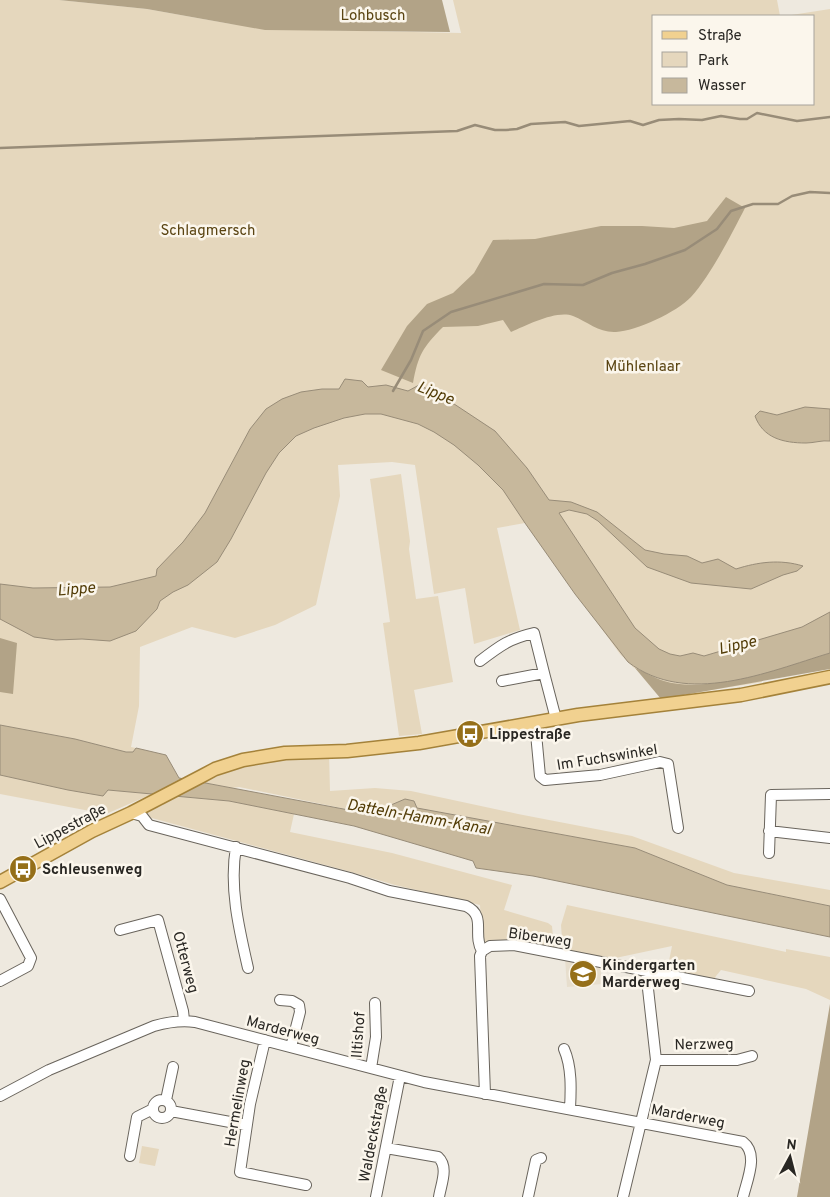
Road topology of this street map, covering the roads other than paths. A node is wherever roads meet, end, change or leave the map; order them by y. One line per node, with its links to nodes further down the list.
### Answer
1 (480, 661): 2 (street)
2 (544, 673): 4 (street); 5 (street)
3 (830, 677): 5 (main road, Lippestraße)
4 (502, 681)
5 (556, 719): 6 (main road, Lippestraße)
6 (535, 723): 8 (main road, Lippestraße); 9 (street, Im Fuchswinkel)
7 (830, 794): 10 (street)
8 (131, 813): 12 (street); 14 (main road, Lippestraße)
9 (678, 828)
10 (769, 831): 11 (street); 13 (street)
11 (830, 838)
12 (236, 847): 17 (street); 18 (street)
13 (769, 854)
14 (0, 882)
15 (0, 899): 20 (street)
16 (120, 930): 24 (street, Otterweg)
17 (482, 951): 19 (street, Biberweg); 33 (street)
18 (248, 968)
19 (646, 971): 21 (street, Biberweg); 29 (street)
20 (0, 981)
21 (749, 991)
22 (280, 1000): 26 (street)
23 (376, 1003): 31 (street, Iltishof)
24 (184, 1020): 25 (street, Marderweg); 34 (street, Marderweg)
25 (265, 1040): 26 (street, Marderweg); 40 (street, Hermelinweg)
26 (292, 1047): 31 (street, Marderweg)
27 (564, 1049): 37 (street)
28 (752, 1056): 29 (street, Nerzweg)
29 (656, 1060): 39 (street)
30 (172, 1067): 35 (street)
31 (371, 1068): 32 (street, Marderweg)
32 (400, 1076): 33 (street, Marderweg); 41 (street, Waldeckstraße)
33 (486, 1094): 37 (street, Marderweg)
34 (0, 1096)
35 (166, 1100): 36 (street); 38 (street)
36 (153, 1109): 38 (street); 42 (street)
37 (570, 1109): 39 (street, Marderweg)
38 (172, 1111): 40 (street)
39 (640, 1123): 48 (street); 49 (street, Marderweg)
40 (246, 1125): 44 (street, Hermelinweg)
41 (386, 1148): 45 (street, Waldeckstraße); 46 (street)
42 (130, 1156)
43 (541, 1158): 47 (street)
44 (306, 1185)
45 (376, 1197)
46 (439, 1197)
47 (528, 1197)
48 (624, 1197)
49 (743, 1197)

